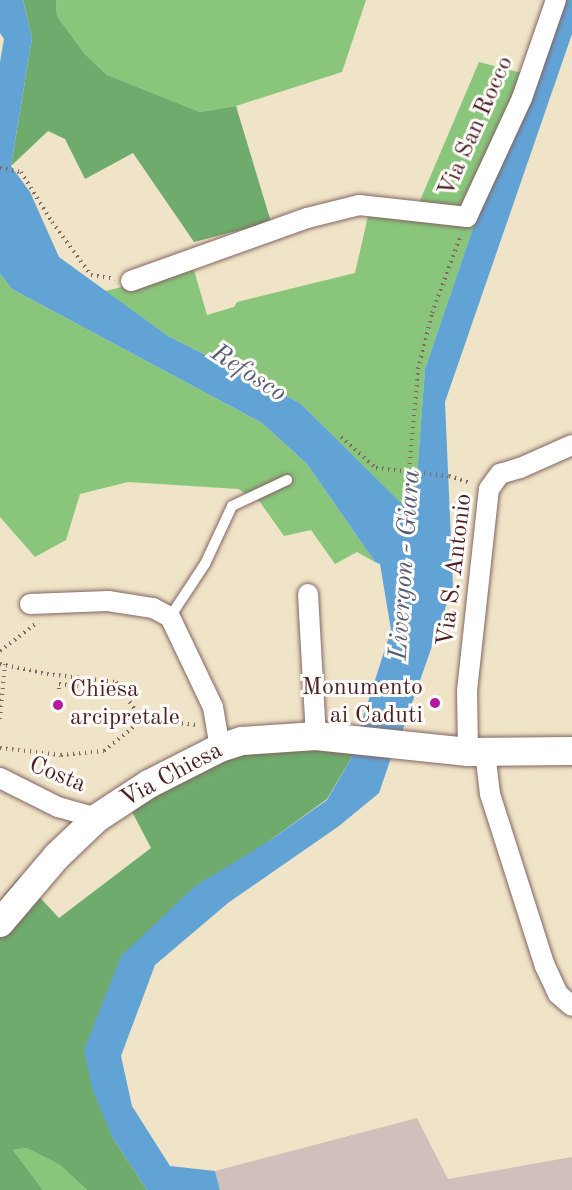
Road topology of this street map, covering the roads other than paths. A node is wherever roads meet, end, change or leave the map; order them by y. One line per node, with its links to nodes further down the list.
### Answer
1 (556, 0): 2 (street, Via San Rocco)
2 (130, 281)
3 (572, 445): 11 (street, Via S. Antonio)
4 (287, 480): 7 (lane)
5 (308, 594): 8 (street)
6 (37, 603): 7 (street)
7 (170, 616): 9 (street)
8 (316, 736): 9 (main road, Via Chiesa); 11 (main road, Via Chiesa)
9 (219, 738): 13 (main road, Via Chiesa)
10 (572, 751): 11 (main road, Via Chiesa)
11 (477, 752): 15 (street, Via S. Antonio)
12 (0, 778): 13 (street, Costa)
13 (97, 818): 14 (main road, Via Chiesa)
14 (0, 923)
15 (572, 1006)

